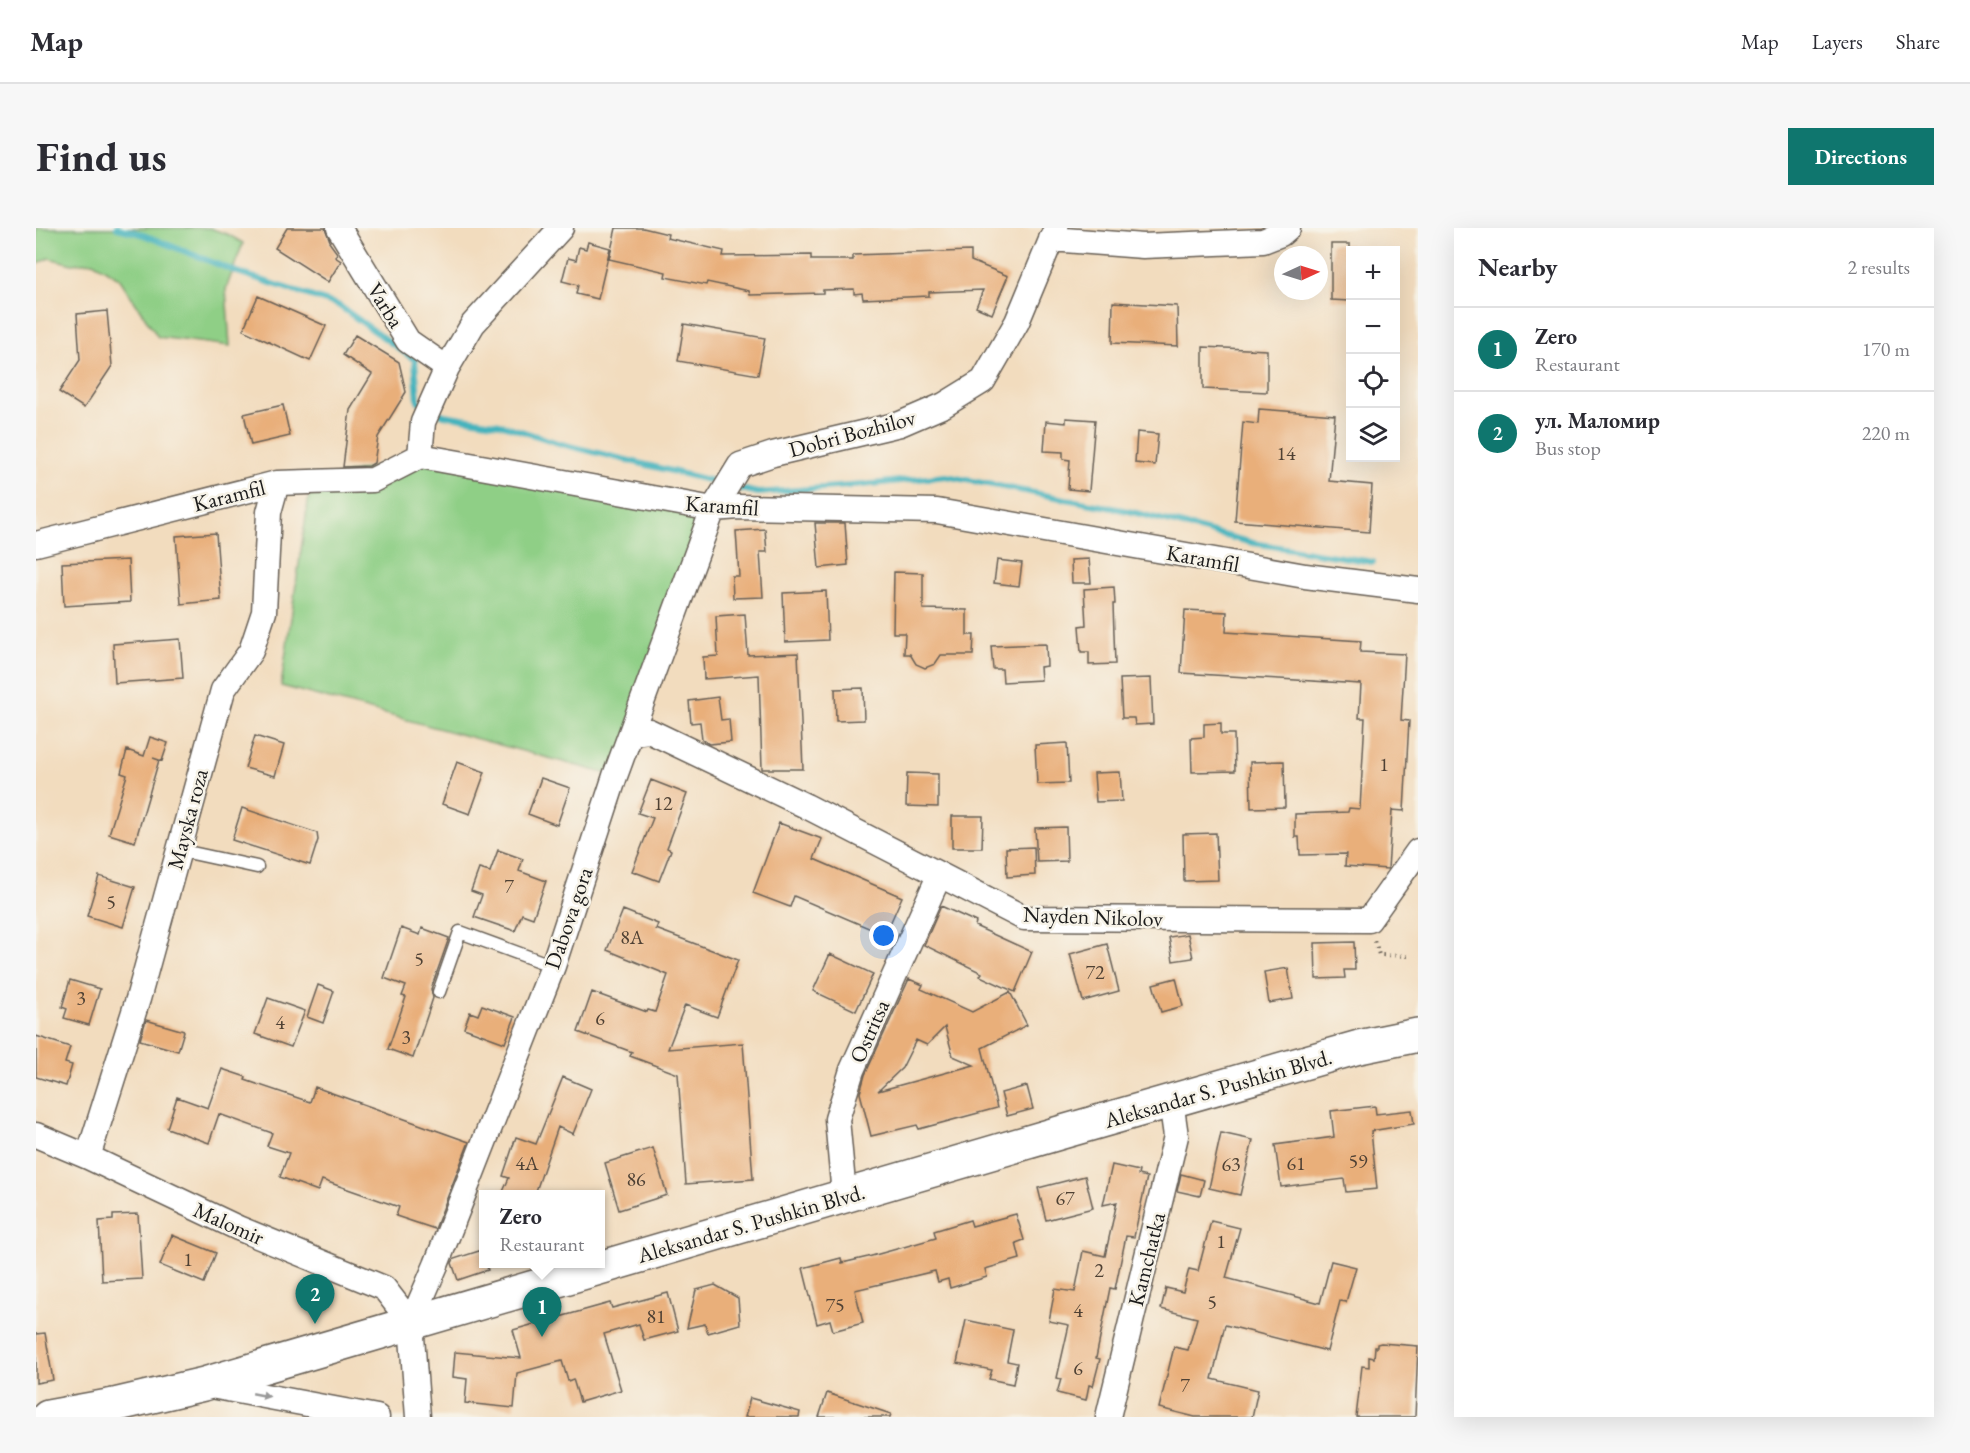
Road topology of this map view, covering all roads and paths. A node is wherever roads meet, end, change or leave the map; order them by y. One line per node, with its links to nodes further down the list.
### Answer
1 (339, 228): 5 (street, Varba)
2 (561, 228): 5 (street)
3 (1288, 228): 4 (street)
4 (1053, 233): 8 (street, Dobri Bozhilov)
5 (447, 368): 6 (street)
6 (420, 456): 7 (street, Karamfil); 8 (street, Karamfil)
7 (277, 483): 9 (street, Karamfil); 12 (street, Mayska roza)
8 (713, 509): 10 (street, Karamfil); 11 (street, Dabova gora)
9 (36, 544)
10 (1418, 590)
11 (632, 733): 15 (street, Nayden Nikolov); 18 (street, Dabova gora)
12 (178, 850): 14 (lane); 23 (street, Mayska roza)
13 (1418, 850): 16 (street)
14 (257, 867)
15 (939, 876): 16 (street, Nayden Nikolov); 24 (street, Ostritsa)
16 (1369, 920): 17 (path)
17 (1409, 956)
18 (553, 966): 19 (lane); 27 (street, Dabova gora)
19 (439, 992)
20 (1418, 1035): 21 (main road, Aleksandar S. Pushkin Blvd.)
21 (1171, 1101): 24 (main road, Aleksandar S. Pushkin Blvd.); 32 (street, Kamchatka)
22 (36, 1135): 23 (street, Malomir)
23 (88, 1157): 27 (street, Malomir)
24 (844, 1195): 25 (main road, Aleksandar S. Pushkin Blvd.)
25 (605, 1266)
26 (597, 1268): 27 (main road, Aleksandar S. Pushkin Blvd.)
27 (411, 1323): 28 (main road, Aleksandar S. Pushkin Blvd.); 31 (street)
28 (204, 1384): 29 (main road, Aleksandar S. Pushkin Blvd.); 30 (street, one-way to 30)
29 (48, 1417)
30 (377, 1417)
31 (418, 1417)
32 (1108, 1417)

